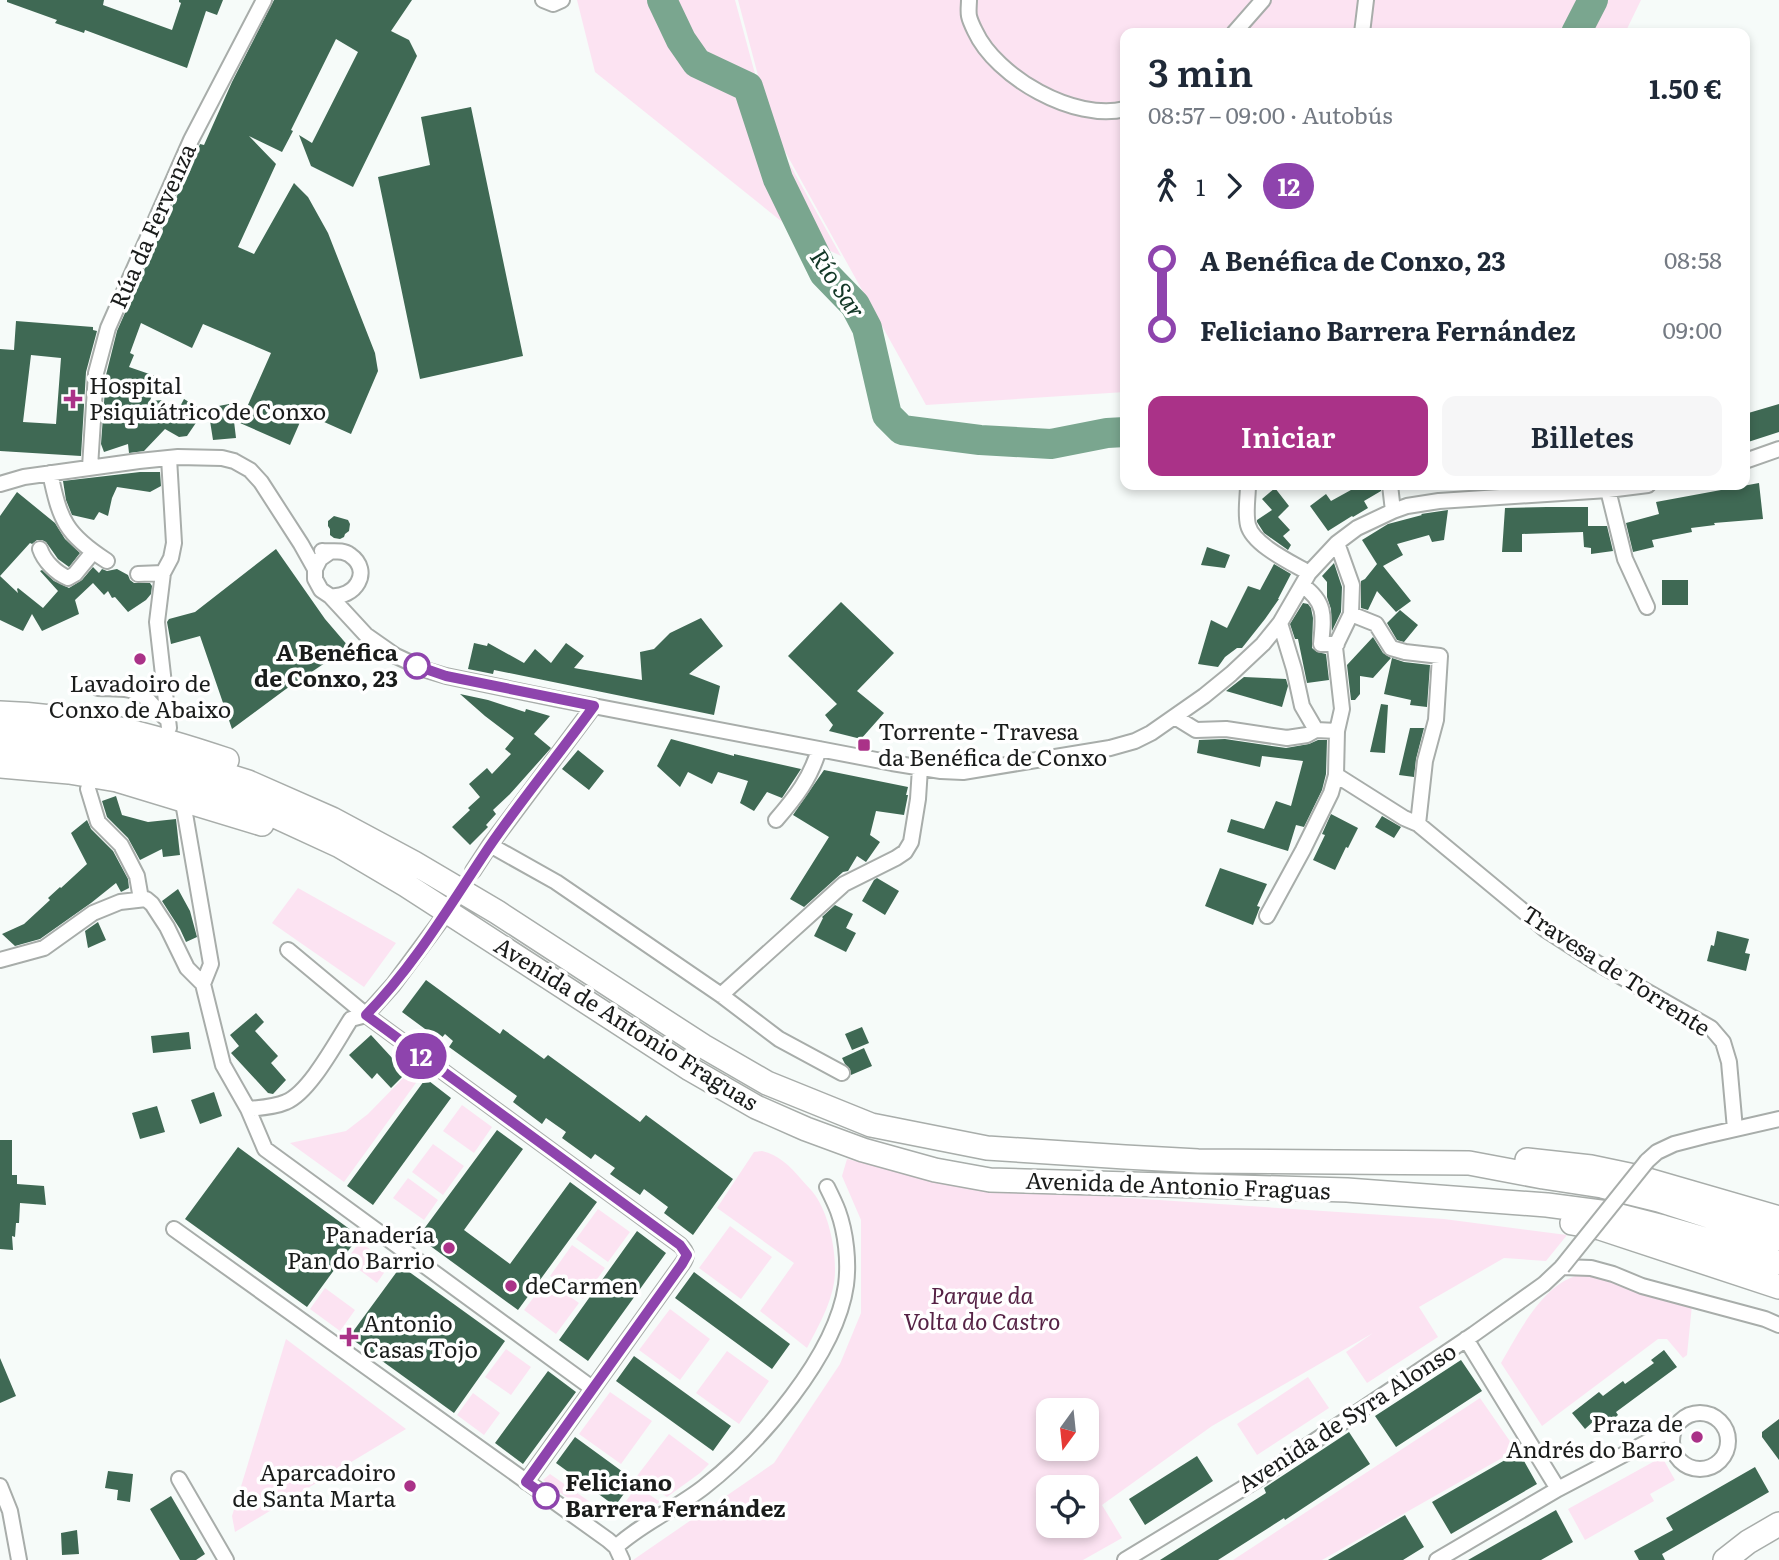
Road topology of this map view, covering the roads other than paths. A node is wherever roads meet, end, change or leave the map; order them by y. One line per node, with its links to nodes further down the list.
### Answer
1 (264, 0): 13 (street, Rúa da Fervenza)
2 (543, 0): 3 (street)
3 (562, 0)
4 (969, 0): 9 (street)
5 (1263, 0): 7 (street)
6 (1366, 0): 8 (street)
7 (1238, 28)
8 (1363, 28)
9 (1120, 109)
10 (1779, 449): 12 (street)
11 (169, 458): 13 (street); 21 (street); 28 (street)
12 (1750, 459)
13 (90, 467): 14 (street)
14 (50, 473): 15 (street); 23 (street)
15 (0, 484)
16 (1248, 490): 29 (street)
17 (1391, 490): 19 (street)
18 (1608, 490): 19 (street); 32 (street)
19 (1393, 511): 20 (street)
20 (1337, 543): 29 (street); 33 (street)
21 (301, 544): 24 (street); 26 (street)
22 (40, 549): 23 (street)
23 (93, 552): 25 (street)
24 (330, 552): 26 (street); 30 (street)
25 (107, 561)
26 (315, 569): 31 (street)
27 (138, 573): 28 (street)
28 (163, 573): 37 (street)
29 (1306, 579): 34 (street); 36 (street)
30 (349, 593): 31 (street); 35 (street)
31 (330, 596): 35 (street)
32 (1647, 607)
33 (1351, 614): 36 (street); 52 (street)
34 (1280, 623): 40 (street); 42 (street)
35 (354, 624): 38 (street)
36 (1337, 644): 43 (street)
37 (98, 688)
38 (594, 706): 44 (street); 54 (street)
39 (0, 713): 56 (highway)
40 (1175, 717): 42 (street); 47 (street)
41 (0, 730): 56 (highway, Avenida de Antonio Fraguas)
42 (1316, 730): 43 (street)
43 (1337, 731): 48 (street)
44 (820, 749): 47 (street); 51 (street)
45 (0, 750): 53 (highway, Avenida de Antonio Fraguas)
46 (0, 766): 53 (highway)
47 (920, 768): 63 (street)
48 (1336, 775): 52 (street, Travesa de Torrente); 58 (street)
49 (88, 789): 57 (street)
50 (184, 808): 62 (street)
51 (776, 820)
52 (1418, 824): 68 (street, Travesa de Torrente)
53 (305, 830): 71 (highway, Avenida de Antonio Fraguas)
54 (490, 845): 55 (street); 63 (street)
55 (473, 871)
56 (433, 874): 69 (highway, Avenida de Antonio Fraguas)
57 (141, 899): 61 (street); 62 (street)
58 (1267, 916)
59 (439, 923): 64 (street)
60 (288, 950): 64 (street)
61 (0, 960)
62 (203, 984): 66 (street)
63 (721, 995): 65 (street)
64 (366, 1015): 66 (street); 80 (street)
65 (842, 1073)
66 (248, 1108): 80 (street)
67 (1779, 1119): 68 (street)
68 (1735, 1129): 76 (street, Avenida de Syra Alonso, bridge)
69 (1469, 1163): 72 (highway); 74 (highway, Avenida de Antonio Fraguas)
70 (827, 1187): 87 (street)
71 (1442, 1198): 75 (highway, Avenida de Antonio Fraguas); 77 (highway)
72 (1779, 1218)
73 (174, 1229): 83 (street)
74 (1779, 1239)
75 (1779, 1264)
76 (1562, 1267): 78 (street); 79 (street, Avenida de Syra Alonso)
77 (1779, 1287)
78 (1779, 1325)
79 (1466, 1339): 85 (street); 88 (street, Avenida de Syra Alonso)
80 (592, 1388): 83 (street)
81 (1674, 1430): 81 (street); 85 (street)
82 (179, 1479): 90 (street)
83 (526, 1482): 87 (street)
84 (0, 1486): 89 (street)
85 (1558, 1489): 92 (street)
86 (1779, 1524): 93 (highway)
87 (619, 1553)
88 (1142, 1556): 91 (street, Avenida de Syra Alonso)
89 (19, 1560)
90 (226, 1560)
91 (1125, 1560)
92 (1437, 1560)
93 (1726, 1560)

